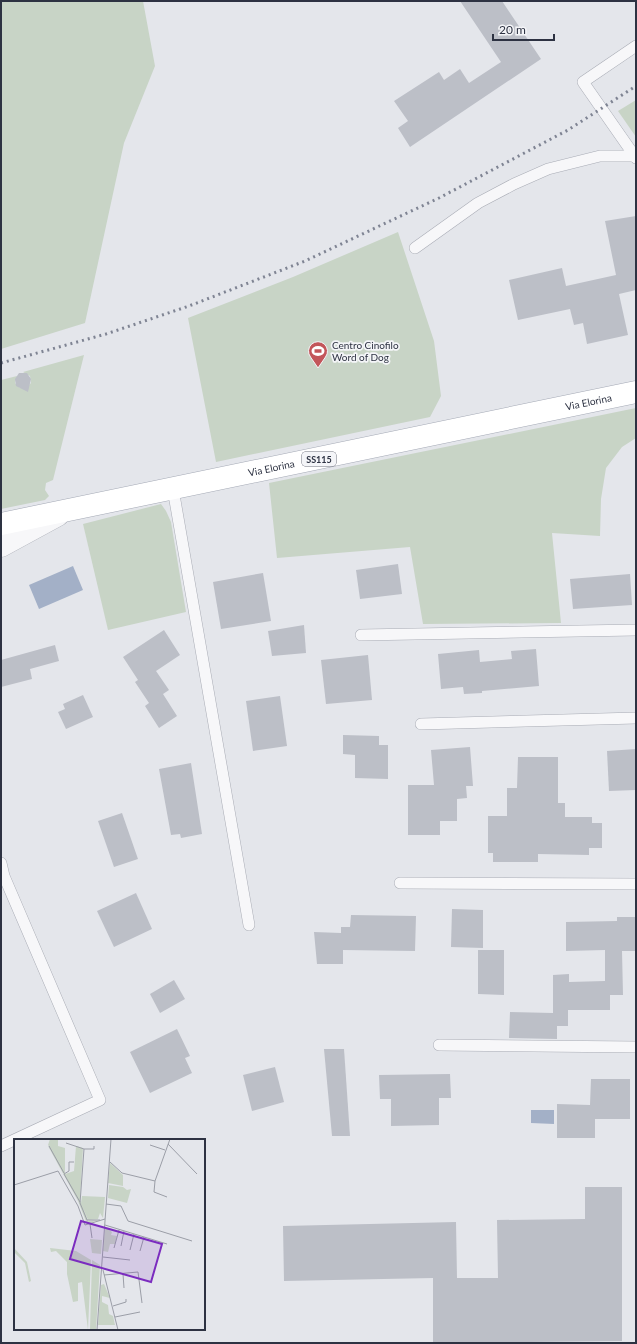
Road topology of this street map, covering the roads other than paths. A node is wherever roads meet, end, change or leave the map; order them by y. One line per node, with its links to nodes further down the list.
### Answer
1 (636, 46): 2 (lane)
2 (635, 157): 3 (lane)
3 (415, 248)
4 (636, 392): 5 (main road, Via Elorina / SS115)
5 (173, 489): 6 (main road, Via Elorina / SS115); 17 (lane)
6 (64, 511): 7 (main road, Via Elorina / SS115); 8 (street)
7 (1, 524)
8 (1, 546)
9 (636, 630): 10 (lane)
10 (361, 635)
11 (636, 718): 12 (lane)
12 (421, 724)
13 (1, 863): 14 (lane)
14 (2, 876): 20 (lane)
15 (400, 883): 16 (lane)
16 (636, 884)
17 (249, 925)
18 (439, 1045): 19 (lane)
19 (636, 1047)
20 (16, 1139)
21 (14, 1140): 22 (lane)
22 (1, 1146)

